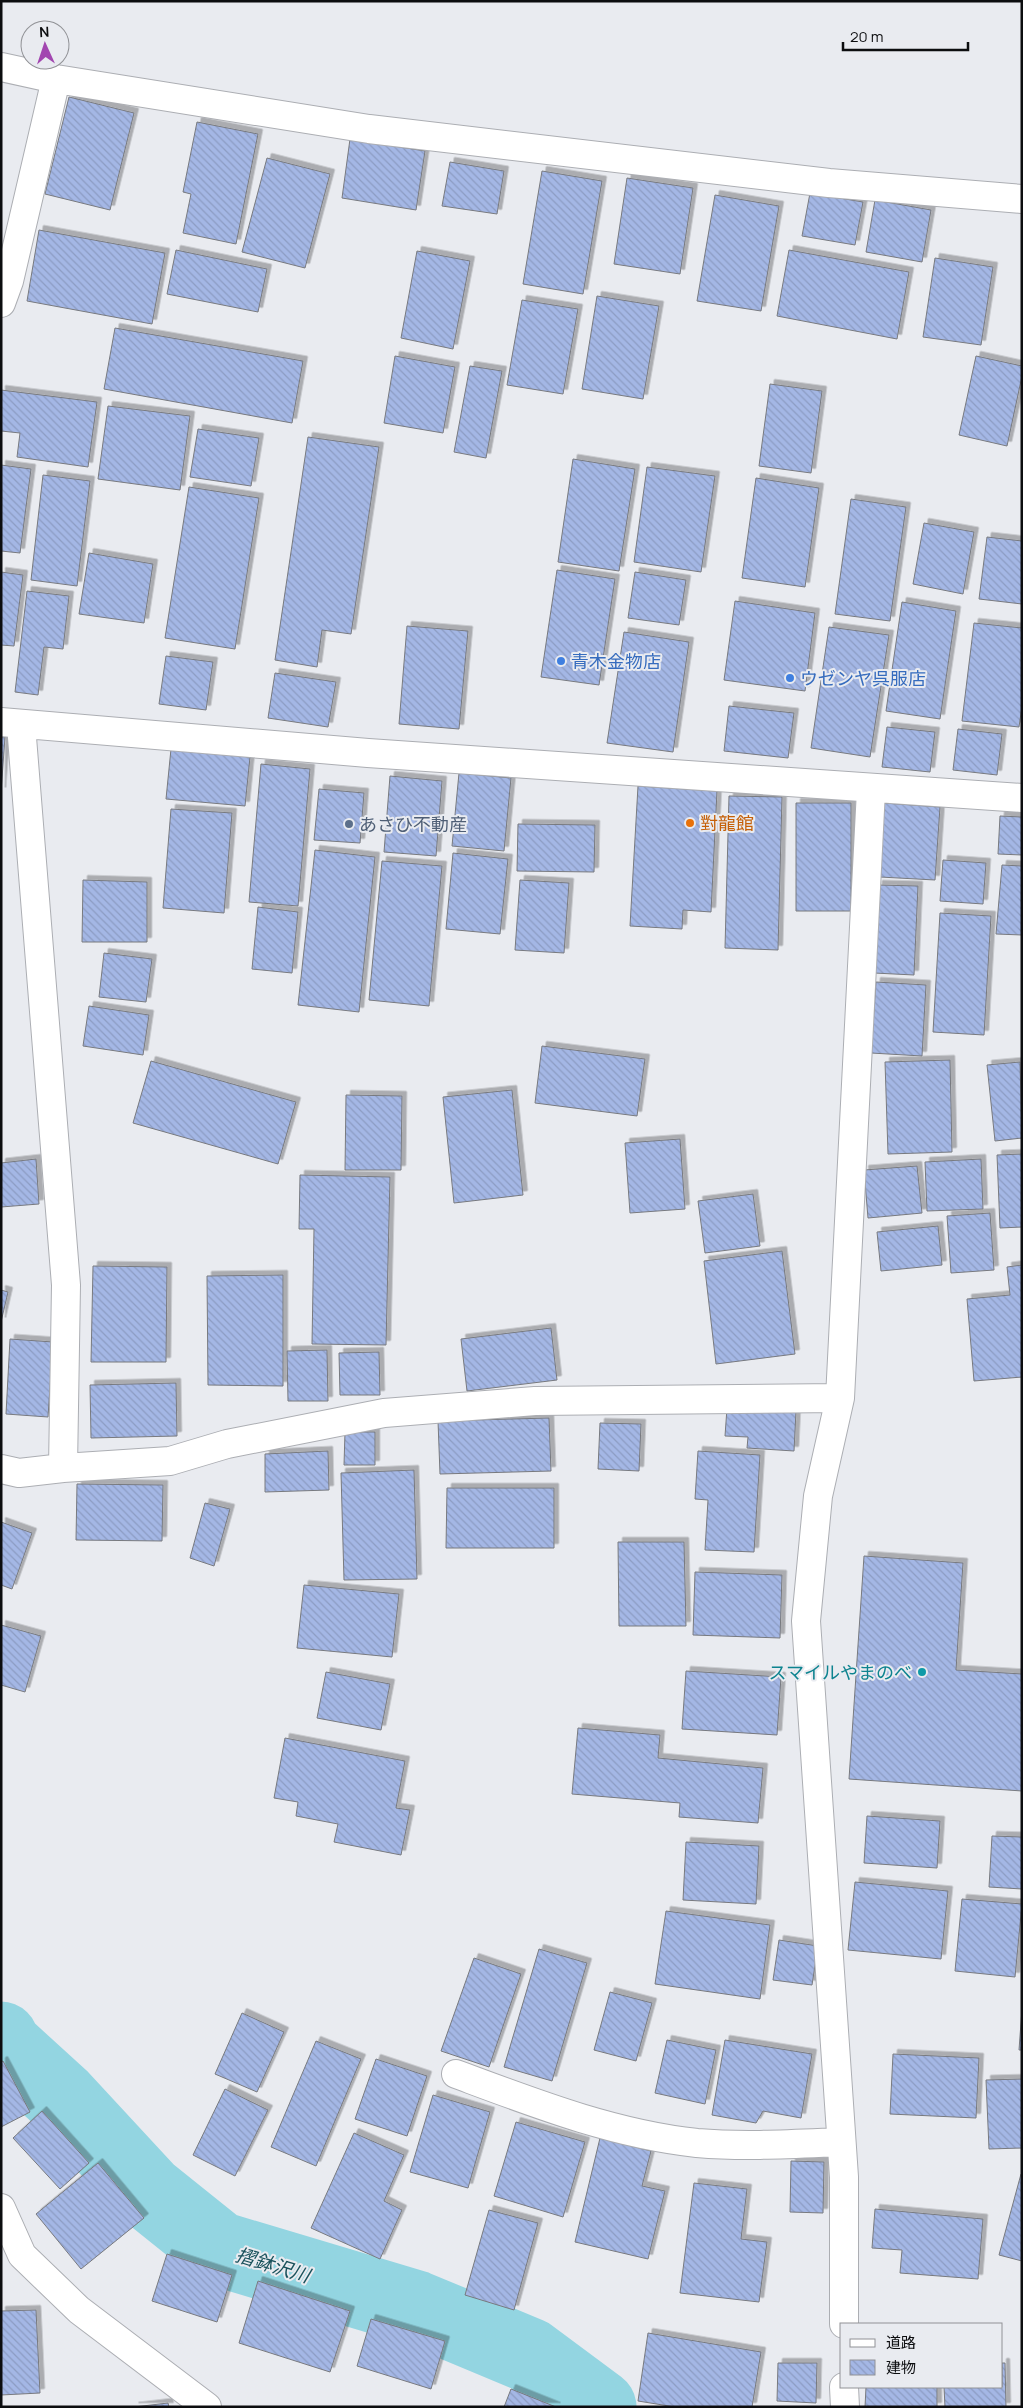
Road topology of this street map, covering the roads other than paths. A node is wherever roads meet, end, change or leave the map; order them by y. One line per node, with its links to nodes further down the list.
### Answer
1 (1, 67): 2 (street)
2 (56, 80): 3 (street); 4 (street)
3 (1022, 199)
4 (1, 303)
5 (11, 723): 6 (street); 9 (street)
6 (871, 790): 7 (street); 8 (street)
7 (1022, 798)
8 (840, 1398): 9 (street); 12 (street)
9 (63, 1468): 10 (street)
10 (1, 1469)
11 (456, 2074): 12 (street)
12 (841, 2142): 14 (street)
13 (1, 2208): 16 (street)
14 (844, 2323)
15 (844, 2388): 17 (street)
16 (207, 2407)
17 (844, 2407)

